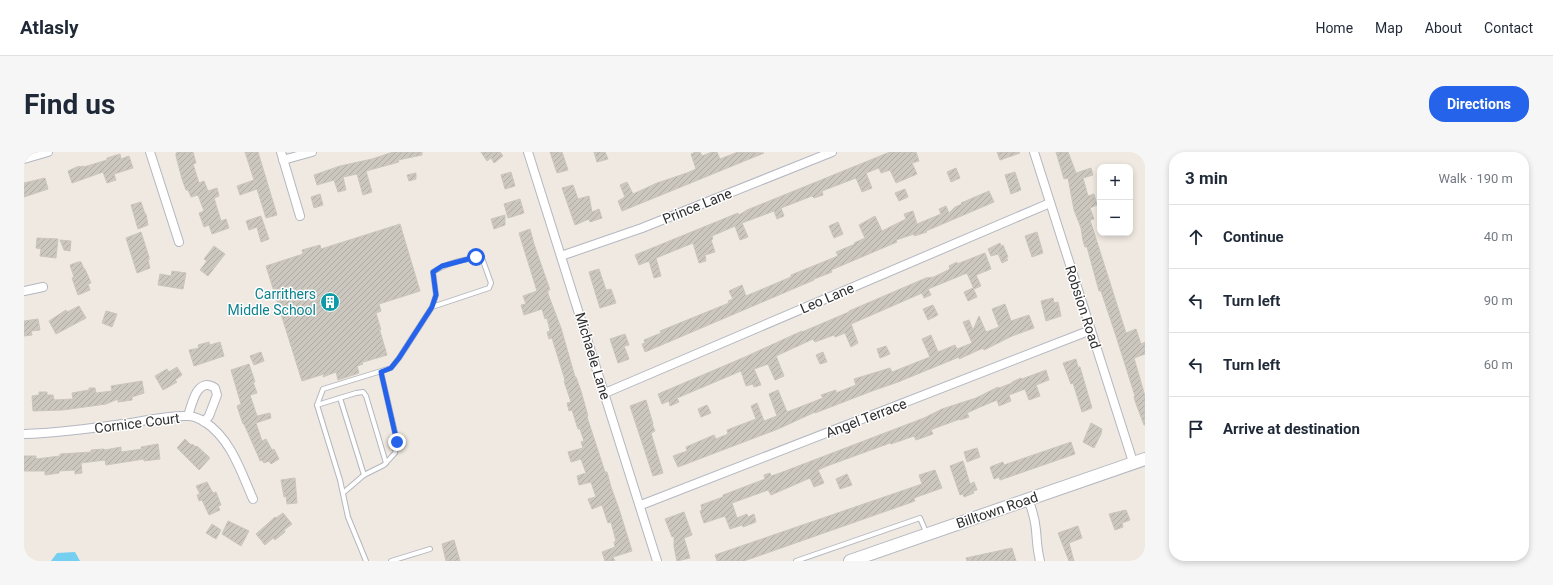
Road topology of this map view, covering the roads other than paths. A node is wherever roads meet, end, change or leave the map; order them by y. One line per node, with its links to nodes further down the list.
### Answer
1 (48, 152): 8 (street)
2 (150, 152): 11 (street)
3 (312, 152): 7 (street)
4 (528, 152): 12 (street, Michaele Lane)
5 (832, 152): 12 (street, Prince Lane)
6 (1034, 152): 9 (street, Robsion Road)
7 (282, 156): 10 (street)
8 (24, 159)
9 (1050, 203): 16 (street, Robsion Road); 18 (street, Leo Lane)
10 (300, 216)
11 (179, 242)
12 (561, 256): 18 (street, Michaele Lane)
13 (43, 288): 14 (street)
14 (24, 291)
15 (432, 307): 15 (lane); 17 (lane)
16 (1091, 330): 24 (street, Robsion Road); 30 (street, Angel Terrace)
17 (381, 372): 20 (lane); 25 (lane)
18 (605, 393): 30 (street, Michaele Lane)
19 (340, 398): 20 (lane); 25 (lane); 26 (lane)
20 (317, 405): 27 (lane)
21 (188, 416): 22 (street, Cornice Court); 22 (street); 23 (street, Cornice Court)
22 (204, 422): 28 (street, Cornice Court)
23 (24, 434)
24 (1139, 461): 29 (main road, Billtown Road)
25 (386, 463): 26 (lane)
26 (364, 475): 27 (lane)
27 (343, 493): 33 (lane)
28 (253, 499)
29 (1028, 499): 31 (main road, Billtown Road); 38 (street)
30 (641, 506): 35 (street, Michaele Lane)
31 (927, 534): 36 (lane); 37 (main road, Billtown Road)
32 (430, 549): 34 (lane)
33 (366, 561)
34 (391, 561)
35 (657, 561)
36 (796, 561)
37 (850, 561)
38 (1040, 561)

